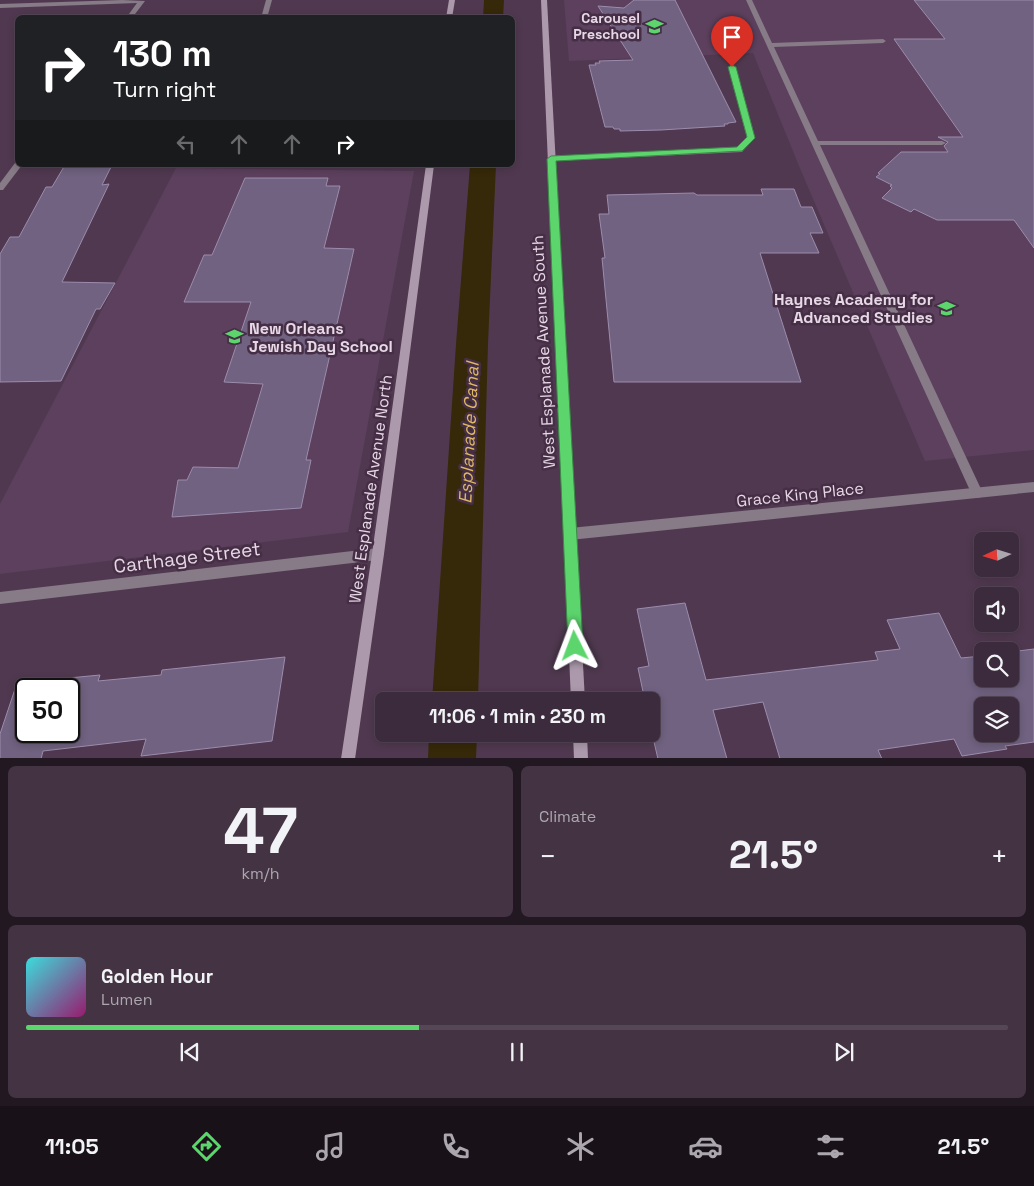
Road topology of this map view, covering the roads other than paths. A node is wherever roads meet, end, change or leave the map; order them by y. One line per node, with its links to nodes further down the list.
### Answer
1 (269, 0): 8 (street)
2 (452, 0): 9 (main road)
3 (544, 0): 15 (main road, West Esplanade Avenue South)
4 (749, 0): 11 (street)
5 (142, 1): 6 (street); 7 (street)
6 (0, 6)
7 (131, 15)
8 (265, 15)
9 (450, 15)
10 (883, 41): 11 (street)
11 (770, 45): 13 (street)
12 (732, 67): 15 (street)
13 (816, 143): 14 (street); 20 (street)
14 (942, 143)
15 (551, 159): 21 (main road, West Esplanade Avenue South)
16 (16, 167): 18 (street)
17 (430, 167): 22 (main road, West Esplanade Avenue North)
18 (0, 188)
19 (1034, 487): 20 (street, Grace King Place)
20 (977, 493): 21 (street, Grace King Place)
21 (570, 534): 24 (main road, West Esplanade Avenue South)
22 (378, 554): 23 (street, Carthage Street); 26 (main road, West Esplanade Avenue North)
23 (0, 598)
24 (578, 692)
25 (580, 742): 27 (main road)
26 (348, 758)
27 (581, 758)

